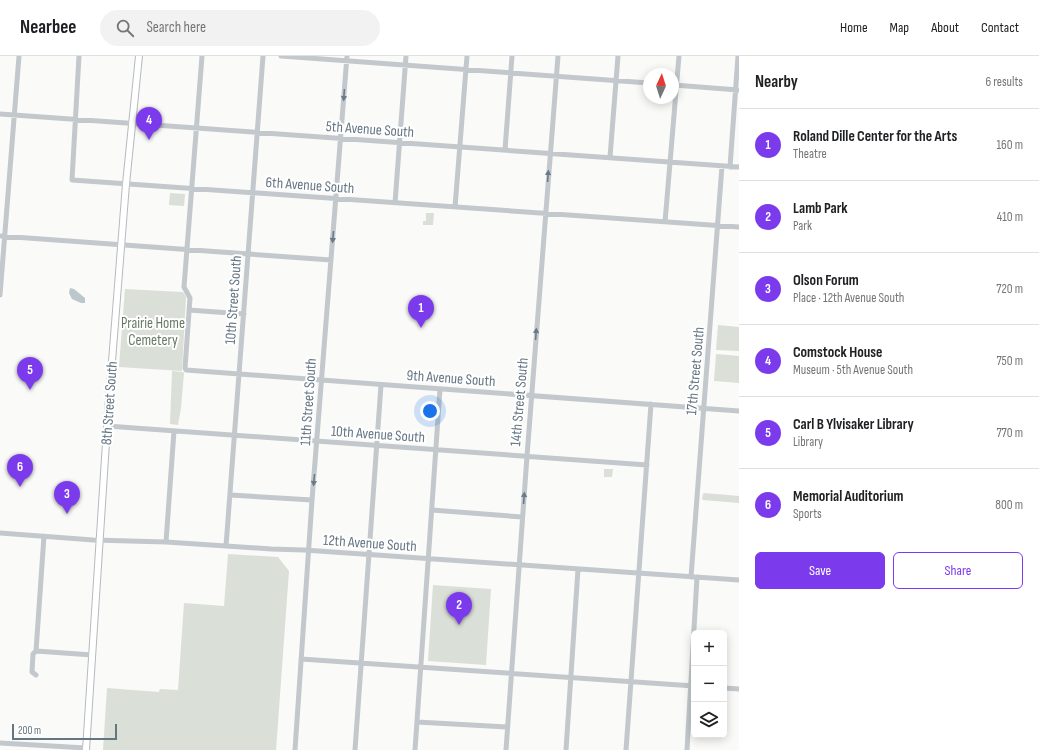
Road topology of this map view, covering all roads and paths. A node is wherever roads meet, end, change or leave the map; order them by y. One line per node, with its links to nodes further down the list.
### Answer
1 (18, 56): 26 (street)
2 (80, 56): 27 (street)
3 (139, 56): 28 (main road, 8th Street South)
4 (202, 56): 29 (street)
5 (263, 56): 30 (street, 10th Street South)
6 (281, 56): 14 (street)
7 (406, 56): 15 (street)
8 (467, 56): 17 (street)
9 (512, 56): 18 (street)
10 (558, 56): 19 (street, 14th Street South)
11 (618, 56): 20 (street)
12 (679, 56): 16 (street)
13 (738, 56): 23 (street)
14 (346, 58): 15 (street); 31 (street, 11th Street South, one-way to 31)
15 (405, 65): 17 (street); 32 (street)
16 (677, 68)
17 (466, 70): 18 (street); 33 (street)
18 (511, 73): 19 (street); 34 (street)
19 (556, 76): 20 (street); 35 (street, 14th Street South)
20 (617, 81): 21 (street); 36 (street)
21 (643, 83)
22 (679, 85): 23 (street)
23 (738, 90): 39 (street)
24 (674, 104): 37 (street)
25 (0, 114): 26 (street, 5th Avenue South)
26 (14, 115): 27 (street, 5th Avenue South); 51 (street)
27 (76, 119): 28 (street, 5th Avenue South); 41 (street, 6th Avenue South)
28 (132, 123): 29 (street, 5th Avenue South); 41 (main road, 8th Street South)
29 (196, 129): 30 (street, 5th Avenue South); 42 (street)
30 (257, 133): 31 (street, 5th Avenue South); 43 (street, 10th Street South)
31 (340, 139): 32 (street, 5th Avenue South); 44 (street, 11th Street South)
32 (400, 143): 33 (street, 5th Avenue South); 45 (street)
33 (460, 147): 34 (street, 5th Avenue South); 46 (street)
34 (505, 150): 35 (street, 5th Avenue South)
35 (550, 154): 36 (street, 5th Avenue South); 47 (street, 14th Street South, one-way to 35)
36 (610, 157): 37 (street, 5th Avenue South)
37 (670, 162): 38 (street, 5th Avenue South); 48 (street)
38 (722, 166): 39 (street, 5th Avenue South); 49 (street, 17th Street South)
39 (730, 167): 40 (street, 5th Avenue South)
40 (739, 167)
41 (126, 184): 42 (street, 6th Avenue South); 52 (main road, 8th Street South)
42 (192, 188): 43 (street, 6th Avenue South); 53 (street)
43 (253, 193): 44 (street, 6th Avenue South); 54 (street, 10th Street South)
44 (336, 199): 45 (street, 6th Avenue South); 55 (street, 11th Street South, one-way to 55)
45 (395, 203): 46 (street, 6th Avenue South)
46 (455, 207): 47 (street, 6th Avenue South)
47 (546, 214): 48 (street, 6th Avenue South); 63 (street, 14th Street South, one-way to 47)
48 (665, 222): 49 (street, 6th Avenue South)
49 (718, 226): 50 (street, 6th Avenue South); 65 (street, 17th Street South)
50 (739, 227)
51 (2, 236): 52 (street); 56 (street)
52 (121, 244): 53 (street); 67 (main road, 8th Street South)
53 (187, 249): 54 (street); 57 (street)
54 (248, 254): 55 (street); 58 (street, 10th Street South)
55 (331, 260): 60 (street, 11th Street South)
56 (0, 295)
57 (189, 310): 58 (street); 59 (street, 9th Avenue South)
58 (244, 314): 59 (street, 10th Street South)
59 (239, 374): 60 (street, 9th Avenue South); 69 (street, 10th Street South)
60 (322, 380): 61 (street, 9th Avenue South); 70 (street, 11th Street South)
61 (381, 385): 62 (street, 9th Avenue South); 71 (street)
62 (440, 389): 63 (street, 9th Avenue South); 72 (street)
63 (532, 396): 64 (street, 9th Avenue South); 73 (street, 14th Street South)
64 (651, 404): 65 (street, 9th Avenue South); 74 (street)
65 (703, 408): 66 (street, 9th Avenue South); 90 (street, 17th Street South)
66 (739, 411)
67 (107, 426): 68 (street, 10th Avenue South); 81 (main road, 8th Street South)
68 (174, 431): 69 (street, 10th Avenue South); 82 (street)
69 (234, 436): 70 (street, 10th Avenue South); 75 (street, 10th Street South)
70 (317, 441): 71 (street, 10th Avenue South); 76 (street, 11th Street South, one-way to 76)
71 (376, 446): 72 (street, 10th Avenue South); 85 (street)
72 (436, 450): 73 (street, 10th Avenue South); 77 (street)
73 (527, 456): 74 (street, 10th Avenue South); 78 (street, 14th Street South, one-way to 73)
74 (646, 465): 89 (street)
75 (230, 495): 76 (street); 83 (street, 10th Street South)
76 (312, 500): 84 (street, 11th Street South)
77 (432, 510): 78 (street); 86 (street)
78 (522, 517): 87 (street, 14th Street South)
79 (0, 533): 80 (street, 12th Avenue South)
80 (44, 536): 81 (street, 12th Avenue South); 93 (street)
81 (100, 540): 82 (street, 12th Avenue South); 94 (main road, 8th Street South)
82 (166, 542): 83 (street, 12th Avenue South)
83 (226, 546): 84 (street, 12th Avenue South)
84 (309, 550): 85 (street, 12th Avenue South); 95 (street, 11th Street South)
85 (368, 555): 86 (street, 12th Avenue South); 96 (street)
86 (429, 559): 87 (street, 12th Avenue South); 98 (street)
87 (518, 565): 88 (street, 12th Avenue South); 99 (street, 14th Street South)
88 (578, 569): 89 (street, 12th Avenue South); 101 (street)
89 (638, 573): 90 (street, 12th Avenue South); 102 (street)
90 (691, 577): 91 (street, 12th Avenue South)
91 (697, 577): 92 (street, 12th Avenue South); 97 (street)
92 (739, 580)
93 (36, 651): 94 (street); 100 (street)
94 (92, 655): 111 (main road, 8th Street South)
95 (301, 659): 96 (street); 112 (street, 11th Street South)
96 (361, 664): 98 (street); 113 (street)
97 (693, 666)
98 (421, 668): 99 (street); 107 (street)
99 (511, 674): 101 (street); 108 (street, 14th Street South)
100 (36, 675)
101 (571, 677): 102 (street); 116 (street)
102 (630, 682): 103 (street); 117 (street)
103 (691, 686)
104 (727, 688): 105 (street)
105 (739, 689)
106 (691, 699): 118 (street)
107 (417, 722): 108 (street); 114 (street)
108 (507, 727): 115 (street, 14th Street South)
109 (0, 743): 110 (street)
110 (28, 747): 111 (street)
111 (86, 749)
112 (295, 750)
113 (355, 750)
114 (415, 750)
115 (506, 750)
116 (566, 750)
117 (626, 750)
118 (687, 750)

